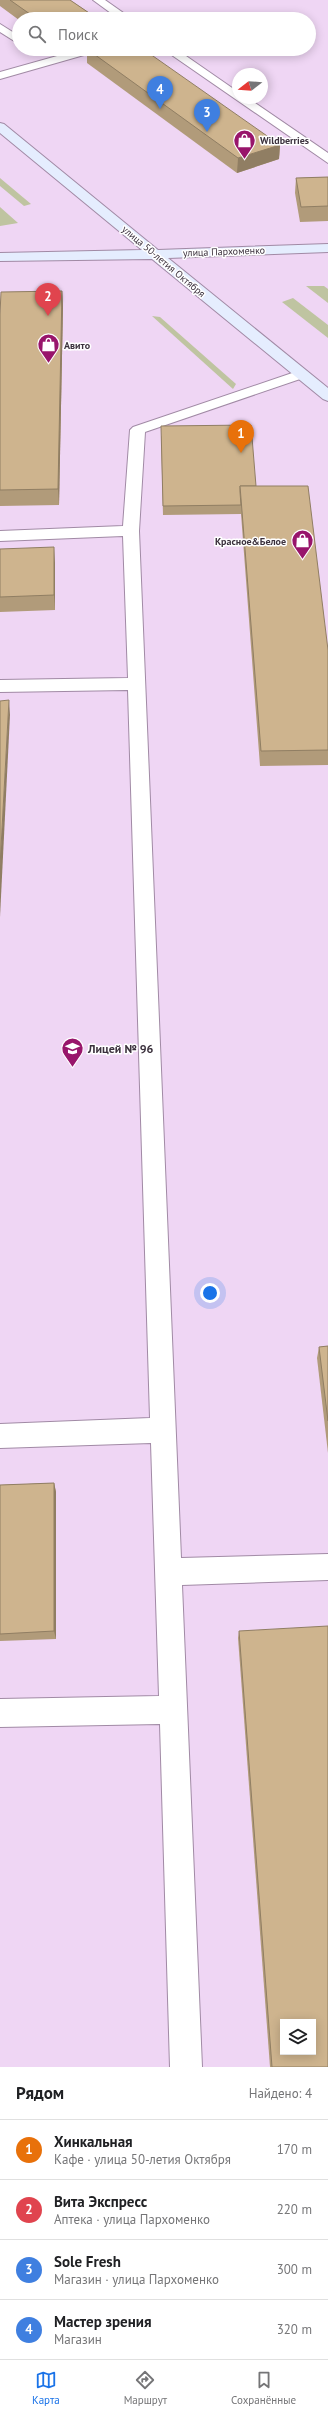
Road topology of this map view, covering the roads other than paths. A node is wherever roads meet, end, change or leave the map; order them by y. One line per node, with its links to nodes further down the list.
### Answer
1 (98, 0): 2 (lane)
2 (116, 12)
3 (0, 27): 4 (lane)
4 (12, 36)
5 (37, 56): 8 (lane)
6 (70, 56): 8 (lane)
7 (179, 56): 10 (lane)
8 (46, 63): 9 (lane)
9 (0, 76)
10 (232, 92)
11 (249, 104): 13 (lane)
12 (0, 126): 15 (main road, улица 50-летия Октября)
13 (328, 159)
14 (328, 248): 15 (main road, улица Пархоменко)
15 (154, 253): 16 (main road, улица Пархоменко); 17 (main road, улица 50-летия Октября)
16 (0, 257)
17 (301, 374): 18 (main road, улица 50-летия Октября); 19 (lane)
18 (328, 396)
19 (131, 531): 20 (lane); 21 (lane)
20 (0, 536)
21 (137, 684): 22 (lane); 23 (lane)
22 (0, 686)
23 (164, 1430): 24 (lane); 26 (lane)
24 (0, 1436)
25 (328, 1567): 26 (lane)
26 (169, 1572): 27 (lane)
27 (173, 1710): 28 (lane); 29 (lane)
28 (0, 1713)
29 (186, 2067)

